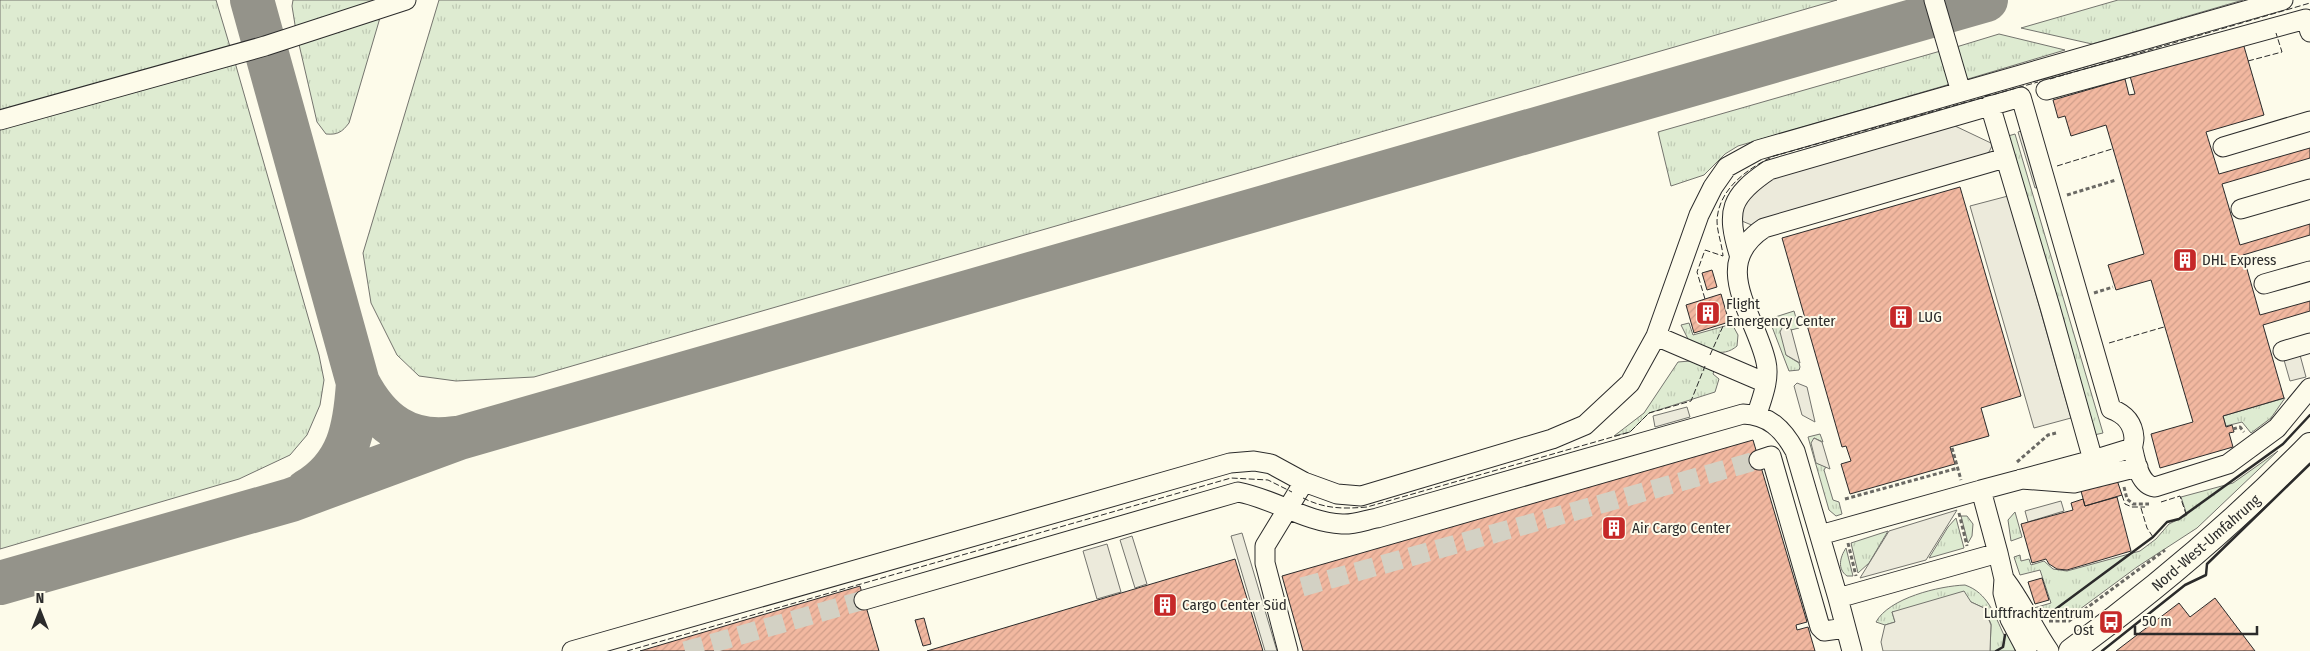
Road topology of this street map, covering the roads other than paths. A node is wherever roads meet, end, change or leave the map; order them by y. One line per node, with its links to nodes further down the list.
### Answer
1 (406, 0): 10 (lane)
2 (1934, 0): 7 (lane)
3 (2283, 0): 5 (lane)
4 (2310, 32): 6 (lane)
5 (2040, 69): 6 (lane); 7 (lane)
6 (2046, 90): 8 (lane)
7 (1961, 92): 19 (lane)
8 (2022, 97): 9 (lane); 26 (lane)
9 (1990, 106): 13 (lane); 16 (lane)
10 (0, 120)
11 (2310, 121): 12 (lane)
12 (2222, 147)
13 (2005, 158): 16 (lane); 28 (lane)
14 (2310, 189): 15 (lane)
15 (2242, 209)
16 (1739, 254): 22 (lane)
17 (2310, 271): 18 (lane)
18 (2264, 284)
19 (1656, 336): 22 (lane); 31 (lane)
20 (2310, 343): 21 (lane)
21 (2284, 351)
22 (1766, 383): 24 (lane)
23 (2310, 388): 29 (lane)
24 (1758, 414): 33 (lane); 34 (lane)
25 (2310, 445): 45 (main road, Nord-West-Umfahrung)
26 (2132, 448): 28 (lane); 29 (lane)
27 (1759, 460): 39 (lane)
28 (2092, 460): 30 (lane)
29 (2138, 467): 30 (lane)
30 (2017, 473): 32 (lane)
31 (1304, 482): 33 (lane); 40 (lane)
32 (1967, 489): 34 (lane); 35 (lane)
33 (1286, 509): 38 (lane); 41 (lane)
34 (1820, 535): 37 (lane)
35 (1998, 553): 36 (lane); 37 (lane)
36 (2004, 579): 43 (lane); 44 (lane)
37 (1838, 598): 39 (lane)
38 (864, 600)
39 (1846, 628): 42 (lane)
40 (572, 651)
41 (1288, 651)
42 (1852, 651)
43 (2027, 651)
44 (2049, 651)
45 (2071, 651)

